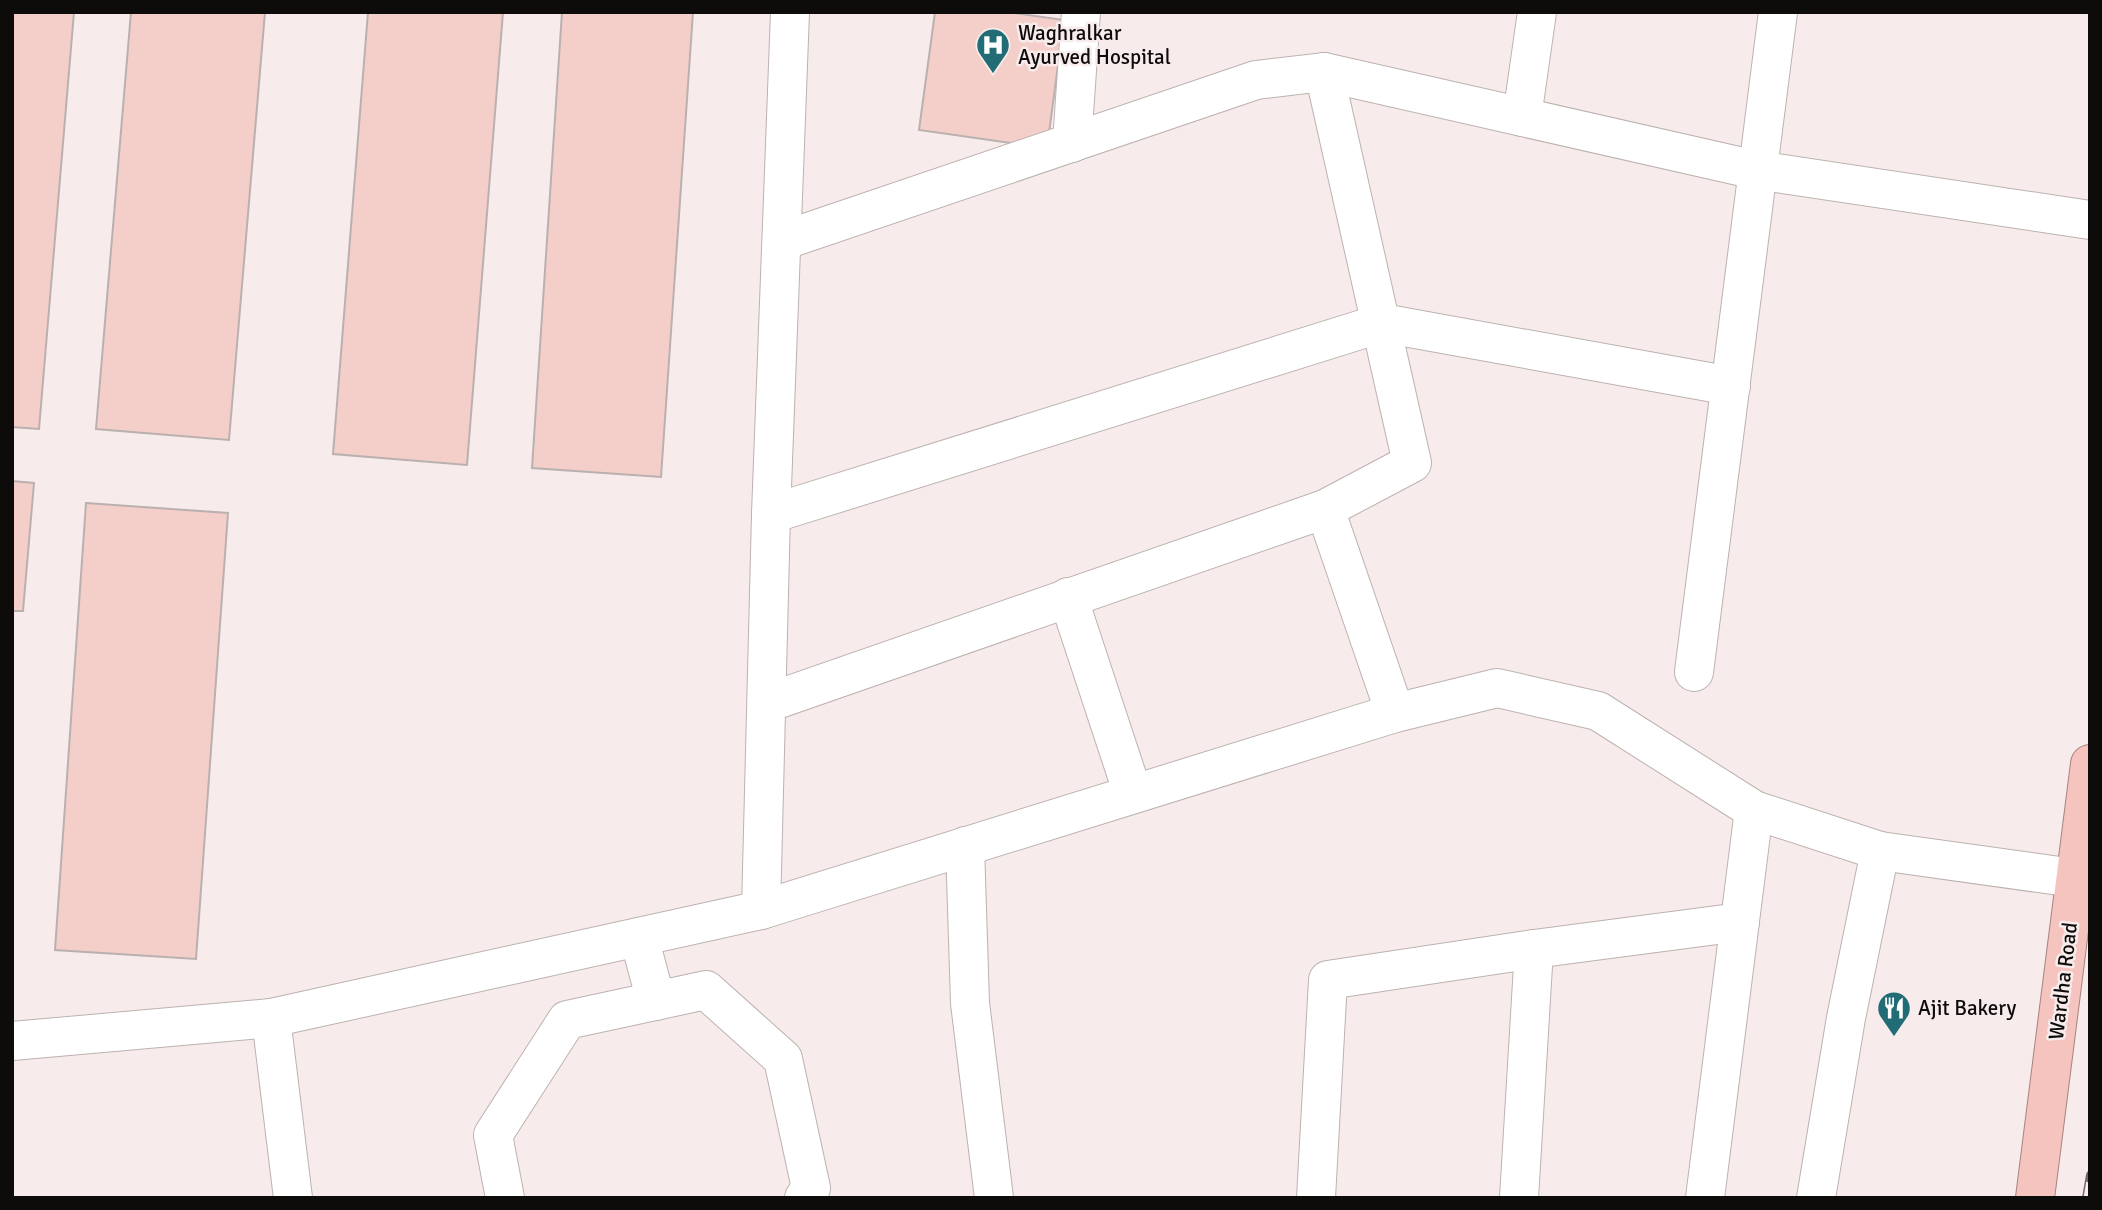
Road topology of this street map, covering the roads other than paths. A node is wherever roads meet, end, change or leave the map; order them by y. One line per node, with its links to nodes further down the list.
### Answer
1 (790, 12): 10 (street)
2 (1081, 12): 7 (street)
3 (1537, 12): 6 (street)
4 (1779, 12): 8 (street)
5 (1324, 72): 6 (street); 7 (street); 11 (street)
6 (1522, 117): 8 (street)
7 (1072, 143): 10 (street)
8 (1756, 170): 9 (street); 12 (street)
9 (2090, 220)
10 (782, 241): 14 (street)
11 (1382, 323): 12 (street); 13 (street); 14 (street)
12 (1731, 386): 16 (street)
13 (1325, 509): 15 (street); 18 (street)
14 (771, 514): 17 (street)
15 (1068, 597): 17 (street); 20 (street)
16 (1694, 672)
17 (767, 703): 25 (street)
18 (1395, 713): 20 (street); 21 (street)
19 (2090, 764): 24 (highway, Wardha Road)
20 (1133, 794): 22 (street)
21 (1754, 810): 23 (street); 26 (street)
22 (965, 846): 25 (street); 35 (street)
23 (1880, 851): 24 (street); 39 (street)
24 (2074, 878): 40 (highway, Wardha Road)
25 (761, 910): 27 (street)
26 (1740, 922): 28 (street); 38 (street)
27 (639, 937): 29 (street); 30 (street)
28 (1534, 949): 36 (street); 37 (street)
29 (656, 1001): 33 (street); 34 (street)
30 (271, 1018): 31 (street); 32 (street)
31 (12, 1041)
32 (293, 1198)
33 (505, 1198)
34 (804, 1198)
35 (994, 1198)
36 (1316, 1198)
37 (1519, 1198)
38 (1705, 1198)
39 (1816, 1198)
40 (2035, 1198)

